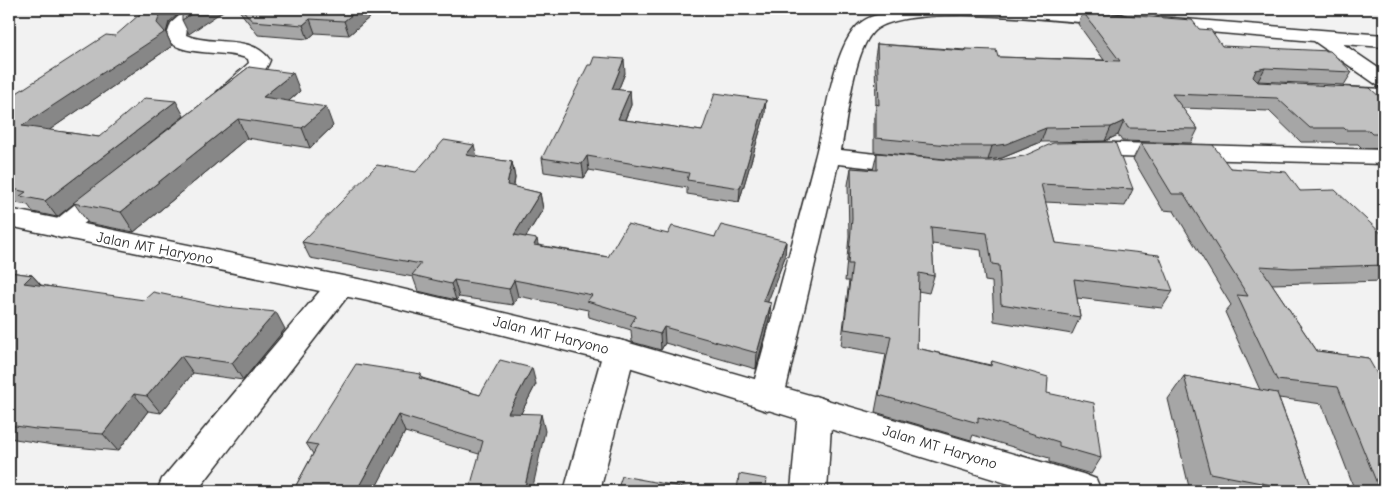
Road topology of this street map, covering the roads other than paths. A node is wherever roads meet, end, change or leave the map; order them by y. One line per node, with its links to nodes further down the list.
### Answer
1 (198, 9): 10 (street)
2 (933, 10): 3 (street); 12 (street)
3 (1315, 34): 4 (street); 6 (street)
4 (1384, 41)
5 (1210, 42): 6 (street)
6 (1333, 46): 7 (street)
7 (1384, 81)
8 (1322, 92): 9 (street)
9 (1384, 95)
10 (213, 106)
11 (1056, 150): 13 (street)
12 (828, 156): 14 (street); 20 (street)
13 (1384, 157)
14 (935, 167)
15 (128, 174): 17 (street)
16 (9, 218): 17 (street, Jalan MT Haryono)
17 (61, 229): 18 (street, Jalan MT Haryono)
18 (340, 286): 19 (street, Jalan MT Haryono); 22 (street)
19 (619, 352): 20 (street, Jalan MT Haryono); 23 (street)
20 (767, 397): 21 (street, Jalan MT Haryono)
21 (814, 410): 24 (street); 25 (street, Jalan MT Haryono)
22 (175, 491)
23 (582, 491)
24 (809, 491)
25 (1083, 491)

